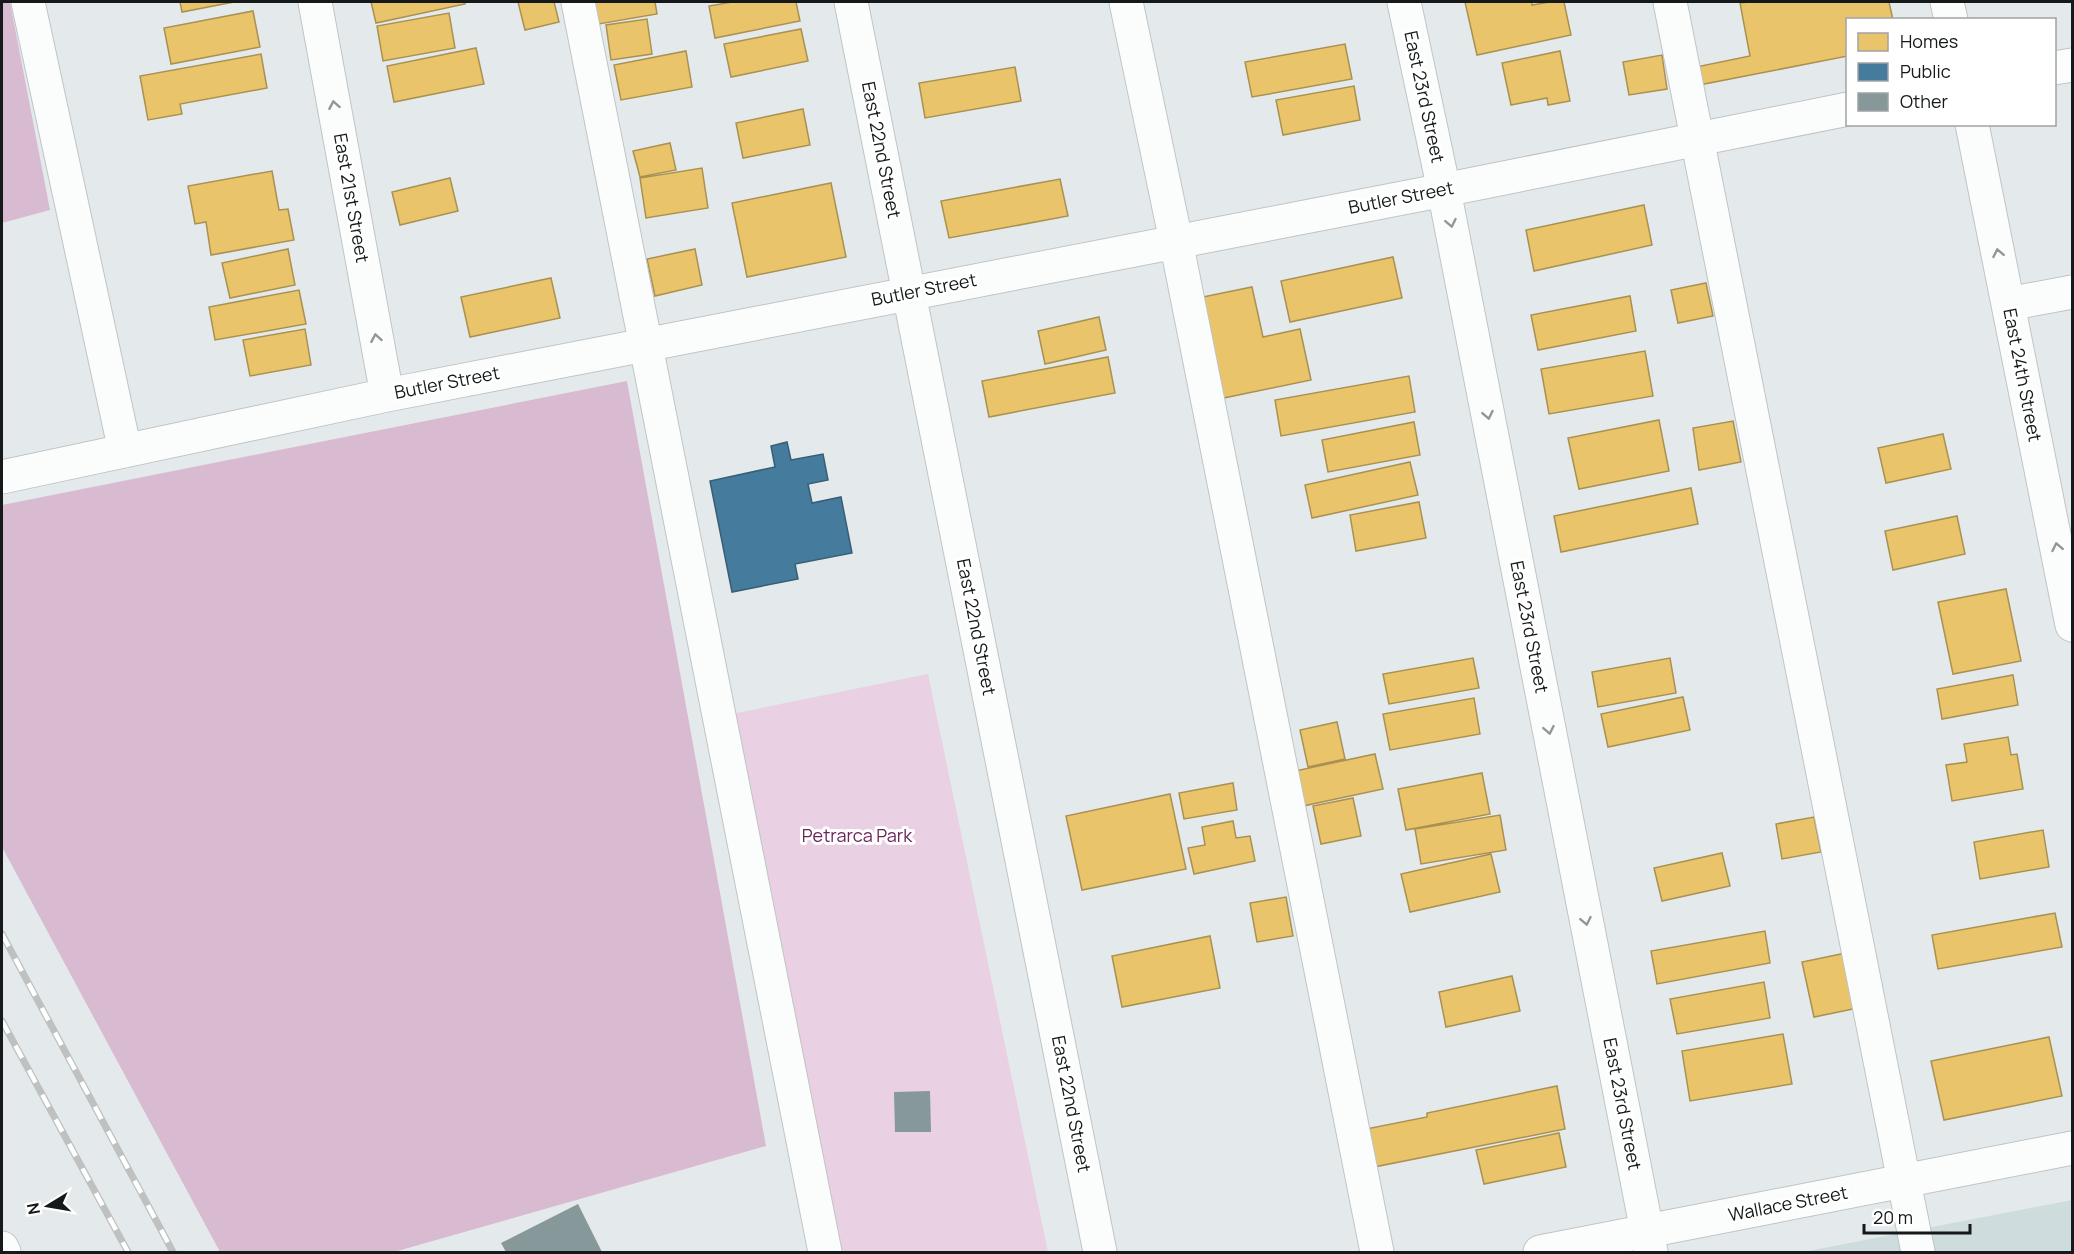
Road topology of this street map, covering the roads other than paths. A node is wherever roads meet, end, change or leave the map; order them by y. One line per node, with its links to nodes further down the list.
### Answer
1 (28, 2): 22 (street)
2 (315, 2): 21 (street, East 21st Street, one-way to 2)
3 (578, 2): 20 (street)
4 (851, 2): 18 (street, East 22nd Street)
5 (1126, 2): 16 (street)
6 (1404, 2): 15 (street, East 23rd Street)
7 (1670, 2): 14 (street)
8 (1947, 2): 9 (street)
9 (1951, 18)
10 (2073, 65): 11 (street)
11 (2056, 68)
12 (1846, 109): 14 (street, Butler Street)
13 (1972, 126): 19 (street, East 24th Street, one-way to 13)
14 (1696, 139): 15 (street, Butler Street); 26 (street)
15 (1444, 190): 16 (street, Butler Street); 27 (street, East 23rd Street, one-way to 27)
16 (1176, 241): 18 (street, Butler Street); 32 (street)
17 (2073, 292): 19 (street)
18 (909, 293): 20 (street, Butler Street); 31 (street, East 22nd Street)
19 (2008, 304): 24 (street, East 24th Street, one-way to 19)
20 (646, 344): 21 (street, Butler Street); 30 (street)
21 (387, 395): 22 (street, Butler Street)
22 (125, 451): 23 (street, Butler Street)
23 (2, 477)
24 (2073, 625)
25 (2073, 1148): 26 (street, Wallace Street)
26 (1904, 1181): 27 (street, Wallace Street); 34 (street)
27 (1649, 1242): 33 (street, Wallace Street)
28 (2, 1248): 29 (street)
29 (4, 1252)
30 (825, 1252)
31 (1101, 1252)
32 (1377, 1252)
33 (1540, 1252)
34 (1918, 1252)

